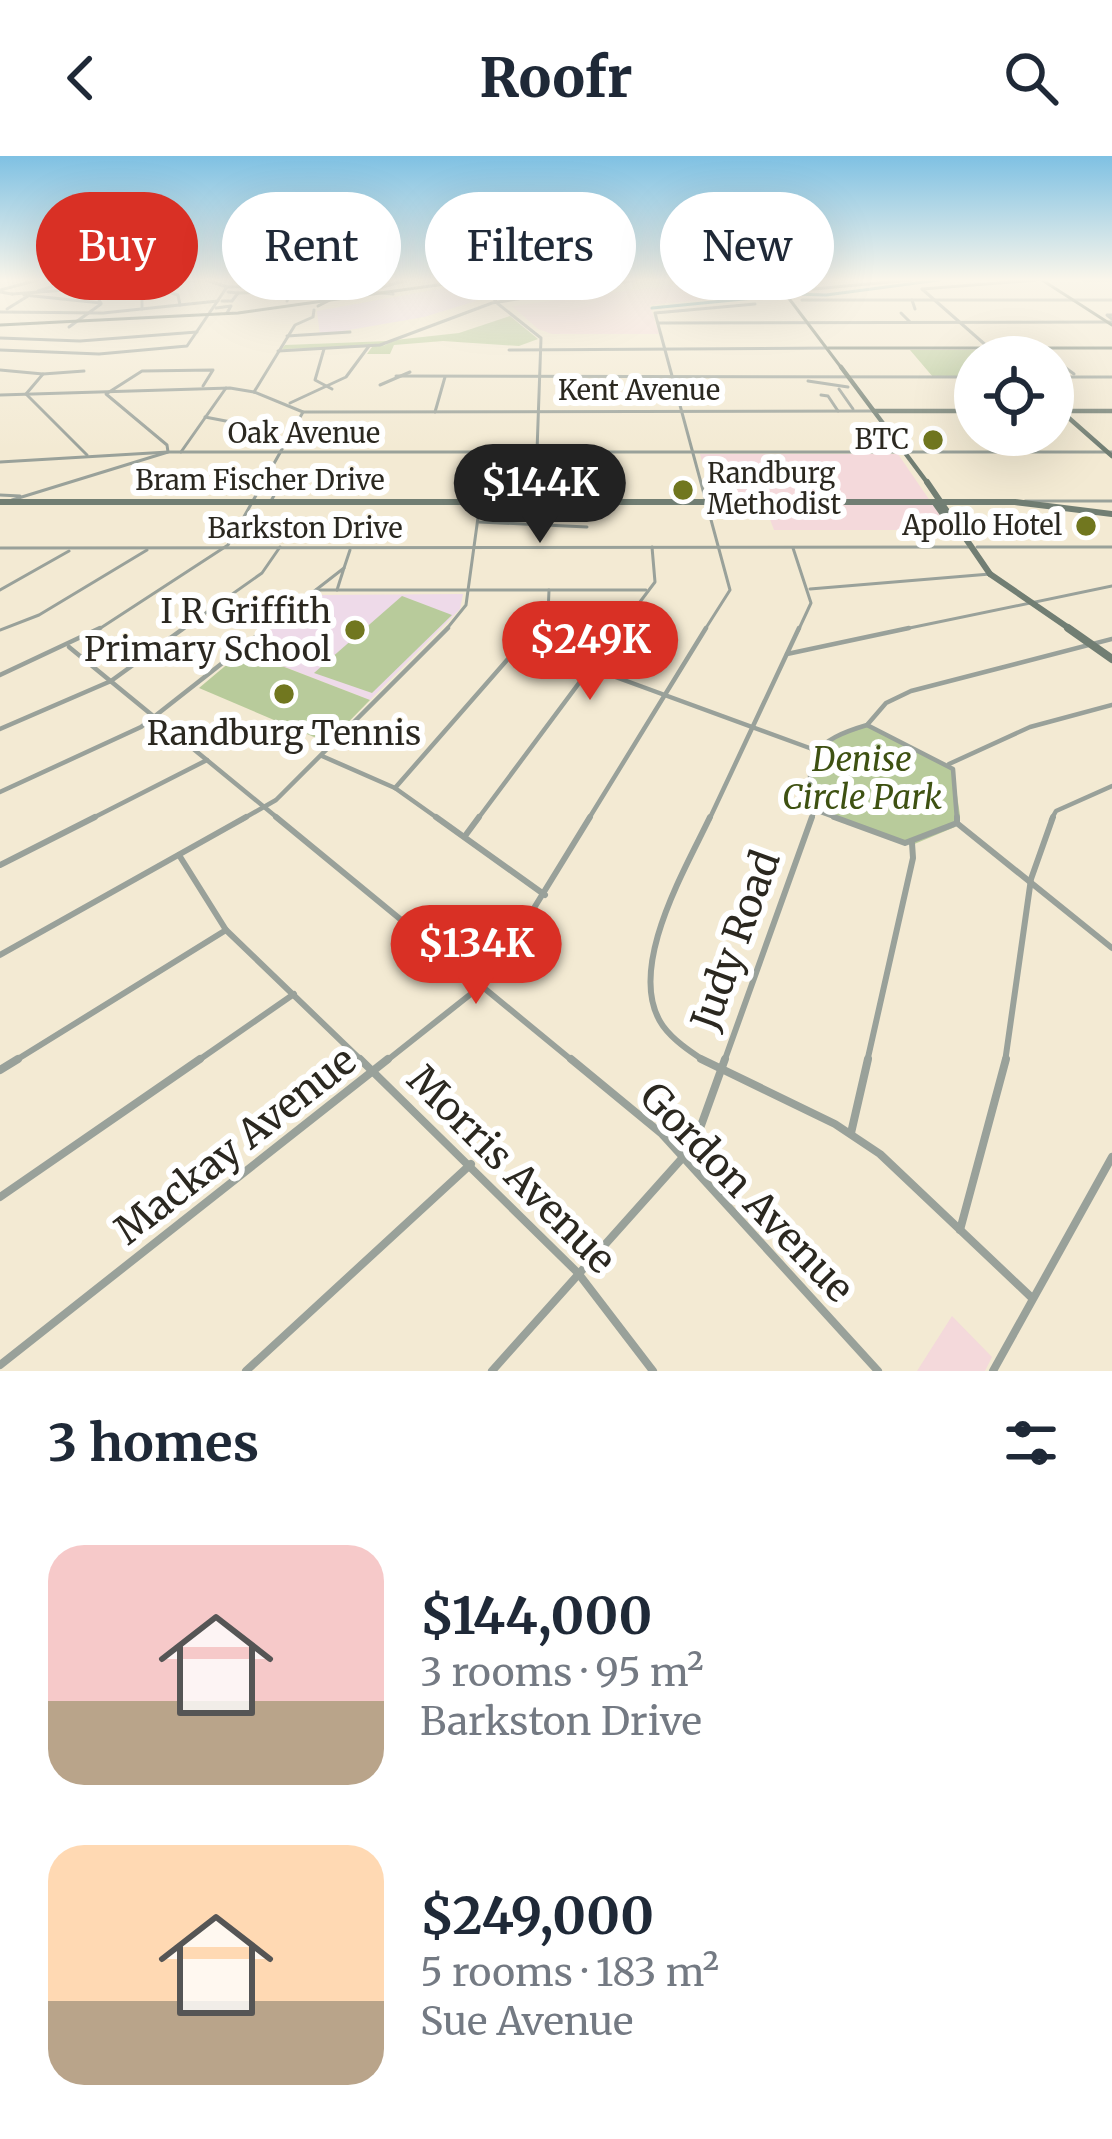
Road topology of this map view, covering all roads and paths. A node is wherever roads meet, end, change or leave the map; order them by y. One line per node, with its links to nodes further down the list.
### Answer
1 (287, 336): 19 (street)
2 (136, 337): 8 (street)
3 (194, 337): 17 (street)
4 (397, 337): 9 (street)
5 (538, 337): 10 (street)
6 (661, 337): 11 (street, Mackay Avenue)
7 (820, 337): 12 (main road)
8 (0, 338)
9 (369, 346): 16 (street); 40 (street)
10 (541, 348): 11 (street); 18 (street); 31 (street)
11 (664, 348): 12 (street); 32 (street, Mackay Avenue)
12 (828, 348): 13 (main road); 33 (main road)
13 (954, 348)
14 (1074, 348): 15 (main road)
15 (1112, 348)
16 (324, 349): 19 (street); 40 (street)
17 (0, 350)
18 (509, 350)
19 (278, 351): 42 (street)
20 (1, 370): 23 (street)
21 (84, 371): 23 (street)
22 (410, 372): 25 (street)
23 (43, 374): 43 (street)
24 (1074, 374): 29 (street)
25 (396, 376): 26 (street); 35 (street)
26 (445, 377): 31 (street); 54 (street)
27 (954, 377): 33 (street)
28 (1074, 377): 29 (street)
29 (1078, 377): 30 (street)
30 (1112, 377)
31 (539, 378): 32 (street); 55 (street)
32 (673, 378): 33 (street); 56 (street, Mackay Avenue)
33 (848, 378): 58 (main road)
34 (808, 381): 36 (street)
35 (380, 385)
36 (838, 387): 37 (street); 47 (street)
37 (848, 387)
38 (202, 388): 39 (street); 41 (street); 41 (street)
39 (226, 388): 42 (street); 59 (street)
40 (332, 389): 48 (street)
41 (108, 392): 43 (street); 63 (street)
42 (254, 392): 48 (street)
43 (26, 394): 44 (street); 71 (street)
44 (0, 395)
45 (821, 395): 46 (street)
46 (830, 400): 47 (street); 57 (street)
47 (847, 400): 49 (street)
48 (286, 404): 53 (street)
49 (853, 409)
50 (1074, 410): 52 (main road)
51 (954, 411): 58 (main road, Kent Avenue)
52 (1112, 411)
53 (303, 412): 54 (street, Kent Avenue); 65 (street)
54 (435, 412): 55 (street, Kent Avenue)
55 (538, 412): 56 (street, Kent Avenue); 67 (street)
56 (682, 412): 57 (street, Kent Avenue); 68 (street, Mackay Avenue)
57 (838, 412): 58 (street, Kent Avenue)
58 (873, 412): 62 (main road)
59 (205, 417): 60 (street); 64 (street)
60 (231, 422)
61 (1074, 424): 70 (main road)
62 (902, 451): 68 (street, Oak Avenue); 70 (street, Oak Avenue); 79 (main road)
63 (169, 452): 64 (street, Oak Avenue); 69 (street, Oak Avenue); 72 (street, Bram Fischer Drive)
64 (181, 452): 65 (street, Oak Avenue)
65 (281, 452): 66 (street, Oak Avenue); 81 (street)
66 (487, 452): 67 (street, Oak Avenue); 77 (street)
67 (537, 452): 68 (street, Oak Avenue)
68 (694, 452): 78 (street, Mackay Avenue)
69 (151, 453): 71 (street, Oak Avenue); 72 (street)
70 (1110, 453)
71 (89, 458): 73 (street, Oak Avenue)
72 (146, 459): 76 (street, Bram Fischer Drive)
73 (0, 462)
74 (283, 479): 82 (street)
75 (1025, 500): 79 (main road, Bram Fischer Drive); 80 (street); 83 (main road, Bram Fischer Drive)
76 (2, 501): 81 (main road, Bram Fischer Drive)
77 (481, 501): 78 (main road, Bram Fischer Drive); 82 (main road, Bram Fischer Drive); 85 (street)
78 (708, 501): 79 (main road, Bram Fischer Drive); 90 (street, Mackay Avenue)
79 (938, 501): 83 (main road, Bram Fischer Drive); 91 (main road)
80 (1109, 501): 83 (street)
81 (253, 502): 82 (main road, Bram Fischer Drive); 96 (street)
82 (271, 502)
83 (1055, 505): 84 (main road, Bram Fischer Drive)
84 (1112, 512)
85 (478, 523): 86 (street); 88 (street)
86 (587, 527)
87 (352, 547): 88 (street, Barkston Drive); 97 (street, Barkston Drive); 99 (street)
88 (475, 547): 89 (street, Barkston Drive); 106 (street)
89 (652, 547): 90 (street, Barkston Drive); 108 (street)
90 (720, 547): 98 (street, Barkston Drive); 119 (street, Mackay Avenue)
91 (971, 547): 92 (street, Barkston Drive); 98 (street, Barkston Drive); 100 (main road)
92 (1112, 547)
93 (0, 548): 94 (street, Barkston Drive)
94 (74, 548): 95 (street, Barkston Drive); 103 (street)
95 (150, 548): 96 (street, Barkston Drive); 110 (street)
96 (225, 548): 97 (street, Barkston Drive); 113 (street)
97 (280, 548): 118 (street)
98 (793, 548): 102 (street)
99 (344, 568): 104 (street); 105 (street)
100 (990, 574): 102 (street); 109 (main road)
101 (1112, 586): 109 (street)
102 (810, 589): 114 (street)
103 (0, 590)
104 (316, 590): 105 (street); 121 (street)
105 (338, 590): 106 (street)
106 (469, 590): 107 (street); 126 (street)
107 (549, 590): 108 (street); 130 (street)
108 (648, 590): 116 (street)
109 (1029, 602): 112 (main road); 114 (street)
110 (0, 630)
111 (1112, 639): 112 (street)
112 (1090, 644): 115 (main road); 123 (street)
113 (69, 647): 117 (street); 118 (street, Gordon Avenue)
114 (787, 654): 122 (street)
115 (1112, 659)
116 (591, 668): 119 (street); 135 (street)
117 (0, 675)
118 (111, 681): 121 (street, Gordon Avenue); 124 (street)
119 (667, 693): 122 (street); 140 (street, Mackay Avenue)
120 (1112, 704): 128 (street)
121 (154, 717): 127 (street, Gordon Avenue); 131 (street)
122 (754, 725): 125 (street); 147 (street)
123 (867, 725): 125 (street); 128 (street)
124 (0, 729)
125 (815, 750): 133 (street)
126 (322, 755): 130 (street); 132 (street)
127 (207, 760): 132 (street, Gordon Avenue); 138 (street)
128 (948, 765): 134 (street)
129 (1112, 786): 139 (street)
130 (394, 788): 135 (street)
131 (0, 792)
132 (265, 807): 137 (street); 145 (street, Gordon Avenue)
133 (815, 810): 136 (street); 147 (street, Judy Road)
134 (957, 823): 136 (street); 139 (street)
135 (465, 836): 140 (street)
136 (912, 843): 150 (street)
137 (179, 855): 141 (street, Morris Avenue); 144 (street)
138 (0, 865)
139 (1032, 885): 143 (street); 155 (street)
140 (544, 895): 145 (street, Mackay Avenue)
141 (226, 930): 146 (street, Morris Avenue); 148 (street)
142 (1112, 935): 143 (street)
143 (1110, 947)
144 (0, 955)
145 (482, 985): 149 (street, Mackay Avenue); 151 (street, Gordon Avenue)
146 (294, 994): 149 (street, Morris Avenue); 154 (street)
147 (721, 1068): 150 (street); 151 (street, Judy Road)
148 (0, 1070)
149 (372, 1071): 153 (street, Morris Avenue); 158 (street, Mackay Avenue)
150 (851, 1133): 155 (street)
151 (686, 1156): 156 (street, Judy Road); 162 (street, Gordon Avenue)
152 (1112, 1157): 157 (street)
153 (471, 1164): 156 (street, Morris Avenue); 159 (street)
154 (0, 1197)
155 (960, 1230): 157 (street)
156 (578, 1273): 160 (street, Judy Road); 161 (street, Morris Avenue)
157 (1031, 1298): 163 (street)
158 (0, 1365)
159 (246, 1371)
160 (492, 1371)
161 (652, 1371)
162 (878, 1371)
163 (993, 1371)

